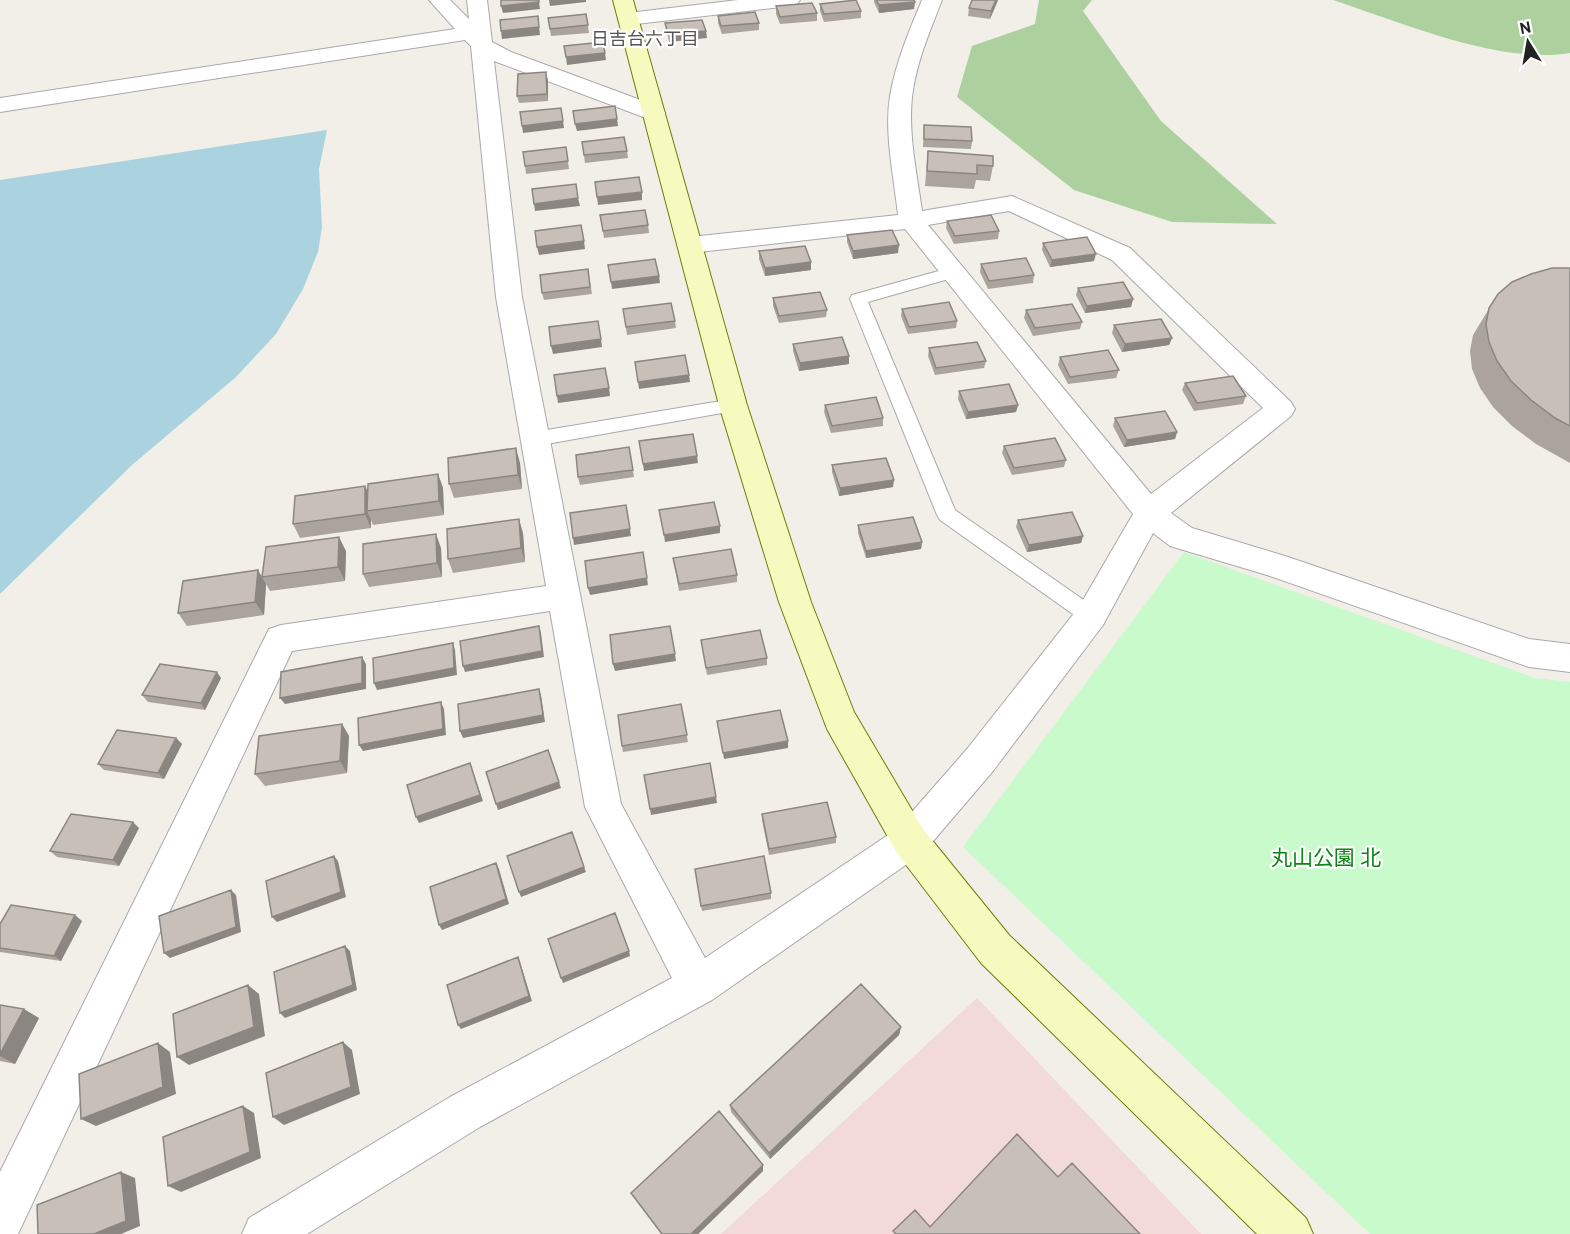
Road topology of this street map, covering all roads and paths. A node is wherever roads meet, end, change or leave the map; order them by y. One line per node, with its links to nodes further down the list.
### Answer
1 (439, 0): 7 (street)
2 (477, 0): 7 (street)
3 (790, 0): 5 (street)
4 (932, 0): 10 (street)
5 (761, 2): 6 (street)
6 (625, 10): 9 (street)
7 (476, 38): 8 (street); 9 (street); 14 (street)
8 (0, 105)
9 (654, 112): 11 (street)
10 (912, 221): 11 (street); 12 (street); 15 (street)
11 (690, 245): 13 (street)
12 (953, 272): 15 (street); 17 (lane)
13 (733, 405): 14 (lane); 19 (street)
14 (535, 439): 16 (street)
15 (1149, 513): 17 (street); 18 (street)
16 (564, 597): 20 (street); 21 (street)
17 (1091, 616): 19 (street)
18 (1570, 658)
19 (910, 841): 20 (street); 23 (street)
20 (698, 986): 22 (street)
21 (0, 1221)
22 (265, 1234)
23 (1290, 1234)

